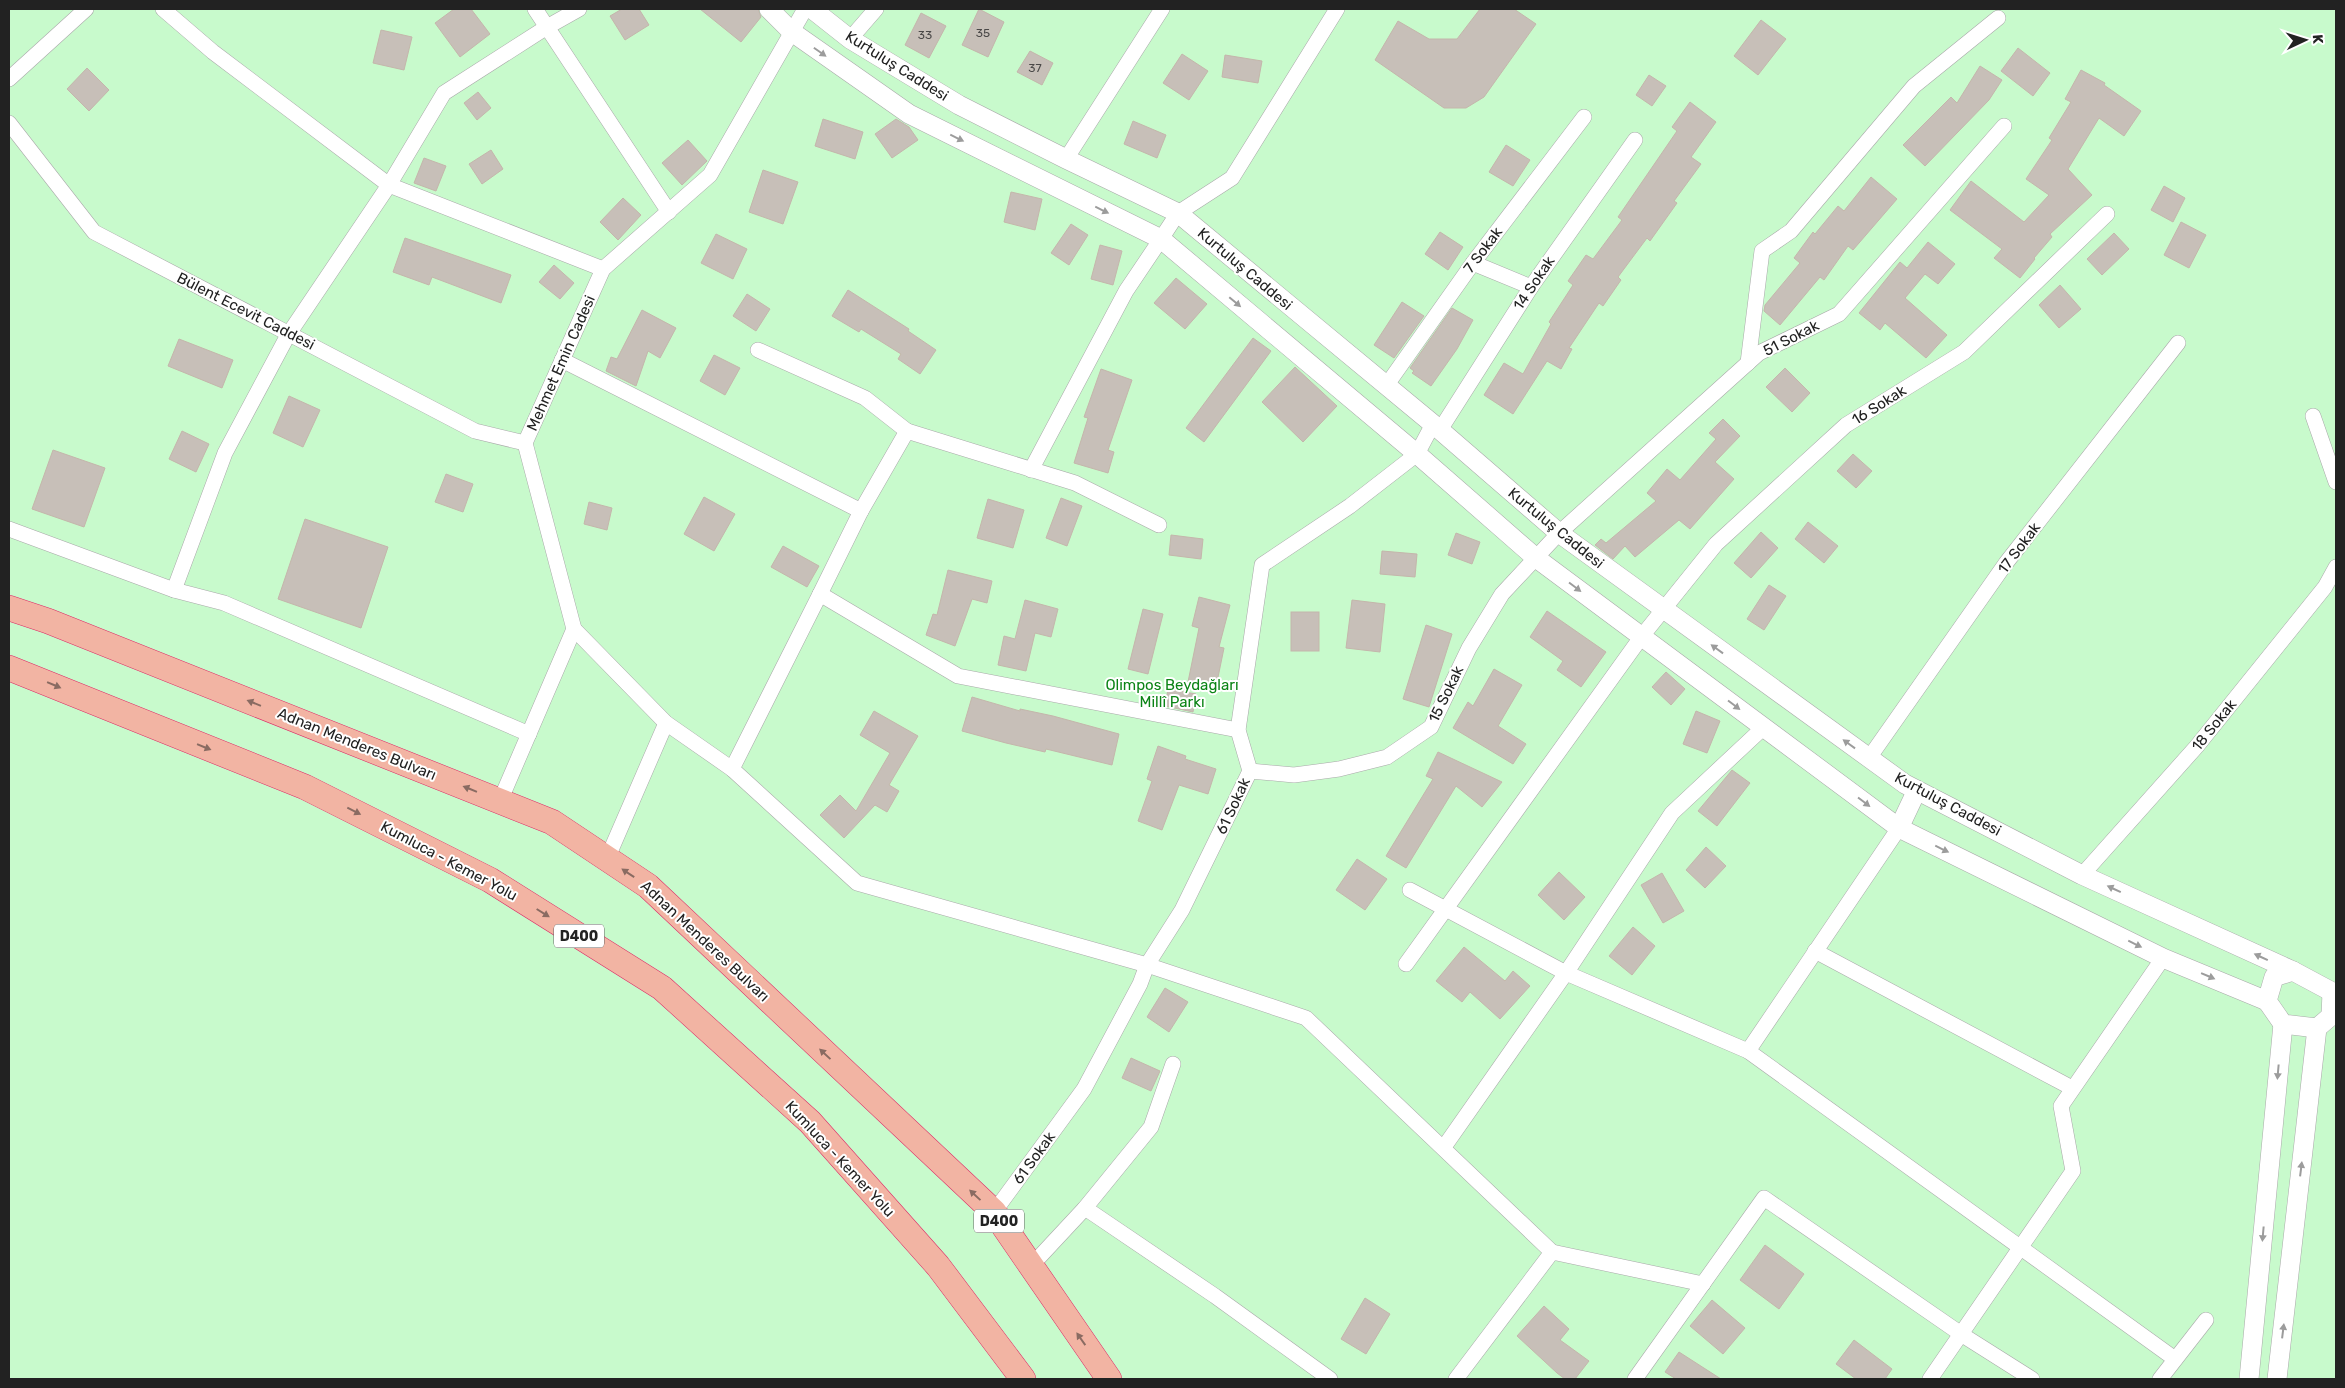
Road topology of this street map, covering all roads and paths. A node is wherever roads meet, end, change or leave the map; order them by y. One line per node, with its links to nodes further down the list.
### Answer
1 (86, 9): 15 (street)
2 (163, 9): 21 (street)
3 (535, 9): 12 (street)
4 (579, 9): 12 (street)
5 (769, 9): 13 (street, Kurtuluş Caddesi)
6 (805, 9): 13 (street, Mehmet Emin Cadesi)
7 (812, 9): 14 (street, Kurtuluş Caddesi)
8 (876, 9): 14 (street)
9 (1162, 9): 20 (street)
10 (1337, 9): 23 (street)
11 (1998, 18): 33 (street)
12 (547, 27): 21 (street); 22 (street)
13 (792, 32): 22 (street, Mehmet Emin Cadesi); 25 (street, Kurtuluş Caddesi, one-way to 25)
14 (850, 39): 20 (street, Kurtuluş Caddesi)
15 (9, 79)
16 (1584, 117): 26 (street, 7 Sokak)
17 (9, 123): 29 (street, Bülent Ecevit Caddesi)
18 (2004, 126): 33 (street, 51 Sokak)
19 (1635, 140): 28 (street, 14 Sokak)
20 (1066, 159): 23 (street, Kurtuluş Caddesi)
21 (389, 185): 27 (street); 29 (street)
22 (669, 212): 27 (street, Mehmet Emin Cadesi)
23 (1178, 213): 25 (street); 34 (street, Kurtuluş Caddesi)
24 (2107, 214): 51 (street, 16 Sokak)
25 (1160, 239): 39 (street, Kurtuluş Caddesi, one-way to 39); 40 (street)
26 (1472, 263): 28 (street); 34 (street, 7 Sokak)
27 (603, 270): 32 (street, Mehmet Emin Cadesi)
28 (1530, 286): 36 (street, 14 Sokak)
29 (288, 335): 38 (street, Bülent Ecevit Caddesi); 48 (street)
30 (2178, 343): 59 (street, 17 Sokak)
31 (758, 350): 37 (street)
32 (562, 360): 38 (street, Mehmet Emin Cadesi); 42 (street)
33 (1748, 363): 45 (street, 51 Sokak)
34 (1386, 386): 36 (street, Kurtuluş Caddesi)
35 (2313, 416): 41 (street)
36 (1436, 427): 39 (street, 61 Sokak); 45 (street, Kurtuluş Caddesi)
37 (907, 431): 40 (street); 42 (street)
38 (525, 443): 52 (street, Mehmet Emin Cadesi)
39 (1417, 454): 46 (street, Kurtuluş Caddesi); 57 (street, 61 Sokak)
40 (1031, 470): 43 (street)
41 (2336, 482)
42 (861, 511): 49 (street)
43 (1159, 525)
44 (9, 529): 48 (street)
45 (1559, 533): 46 (street, 15 Sokak); 51 (street, Kurtuluş Caddesi)
46 (1536, 558): 53 (street, Kurtuluş Caddesi, one-way to 53); 61 (street, 15 Sokak)
47 (2336, 566): 66 (street, 18 Sokak)
48 (174, 590): 58 (street)
49 (820, 594): 57 (street); 60 (street)
50 (9, 608): 63 (highway, Adnan Menderes Bulvarı / D400, one-way to 50)
51 (1664, 610): 53 (street, 16 Sokak); 59 (street, Kurtuluş Caddesi, one-way to 51)
52 (574, 629): 55 (street); 58 (street)
53 (1642, 636): 56 (street, Kurtuluş Caddesi, one-way to 56); 68 (street, 16 Sokak)
54 (9, 668): 92 (highway, Kumluca - Kemer Yolu / D400, one-way to 92)
55 (666, 723): 60 (street); 65 (street)
56 (1764, 727): 64 (street, Kurtuluş Caddesi, one-way to 64); 74 (street)
57 (1238, 730): 61 (street, 61 Sokak)
58 (529, 734): 63 (street)
59 (1869, 758): 62 (street, Kurtuluş Caddesi)
60 (732, 769): 71 (street)
61 (1250, 771): 71 (street, 61 Sokak)
62 (1917, 790): 64 (street); 66 (street, Kurtuluş Caddesi)
63 (500, 801): 65 (highway, Adnan Menderes Bulvarı / D400)
64 (1899, 828): 69 (street); 70 (street, Kurtuluş Caddesi, one-way to 70)
65 (607, 859): 84 (highway, Adnan Menderes Bulvarı / D400, one-way to 65)
66 (2082, 875): 73 (street, Kurtuluş Caddesi, one-way to 66)
67 (1410, 890): 68 (street)
68 (1446, 909): 72 (street, 16 Sokak); 74 (street)
69 (1815, 951): 79 (street); 81 (street)
70 (2163, 958): 76 (street, Kurtuluş Caddesi, one-way to 76); 81 (street)
71 (1147, 964): 82 (street); 84 (street, 61 Sokak)
72 (1406, 964)
73 (2293, 971): 75 (street, Kurtuluş Caddesi); 76 (street)
74 (1566, 972): 79 (street); 82 (street)
75 (2334, 993): 77 (street)
76 (2267, 1001): 78 (street)
77 (2328, 1019): 78 (street); 101 (street, one-way to 77)
78 (2283, 1024): 100 (street, one-way to 100)
79 (1748, 1051): 85 (street)
80 (1173, 1064): 83 (street)
81 (2072, 1088): 85 (street)
82 (1444, 1147): 86 (street)
83 (1085, 1208): 87 (street); 94 (street)
84 (994, 1212): 87 (highway, Adnan Menderes Bulvarı / D400)
85 (2020, 1247): 90 (street); 91 (street)
86 (1552, 1252): 88 (street); 95 (street)
87 (1031, 1266): 93 (highway, Adnan Menderes Bulvarı / D400, one-way to 87)
88 (1703, 1284): 90 (street); 96 (street)
89 (2206, 1320): 91 (street)
90 (1961, 1334): 97 (street); 98 (street)
91 (2175, 1359): 99 (street)
92 (1023, 1379)
93 (1109, 1379)
94 (1330, 1379)
95 (1456, 1379)
96 (1635, 1379)
97 (1930, 1379)
98 (2032, 1379)
99 (2160, 1379)
100 (2249, 1379)
101 (2277, 1379)

